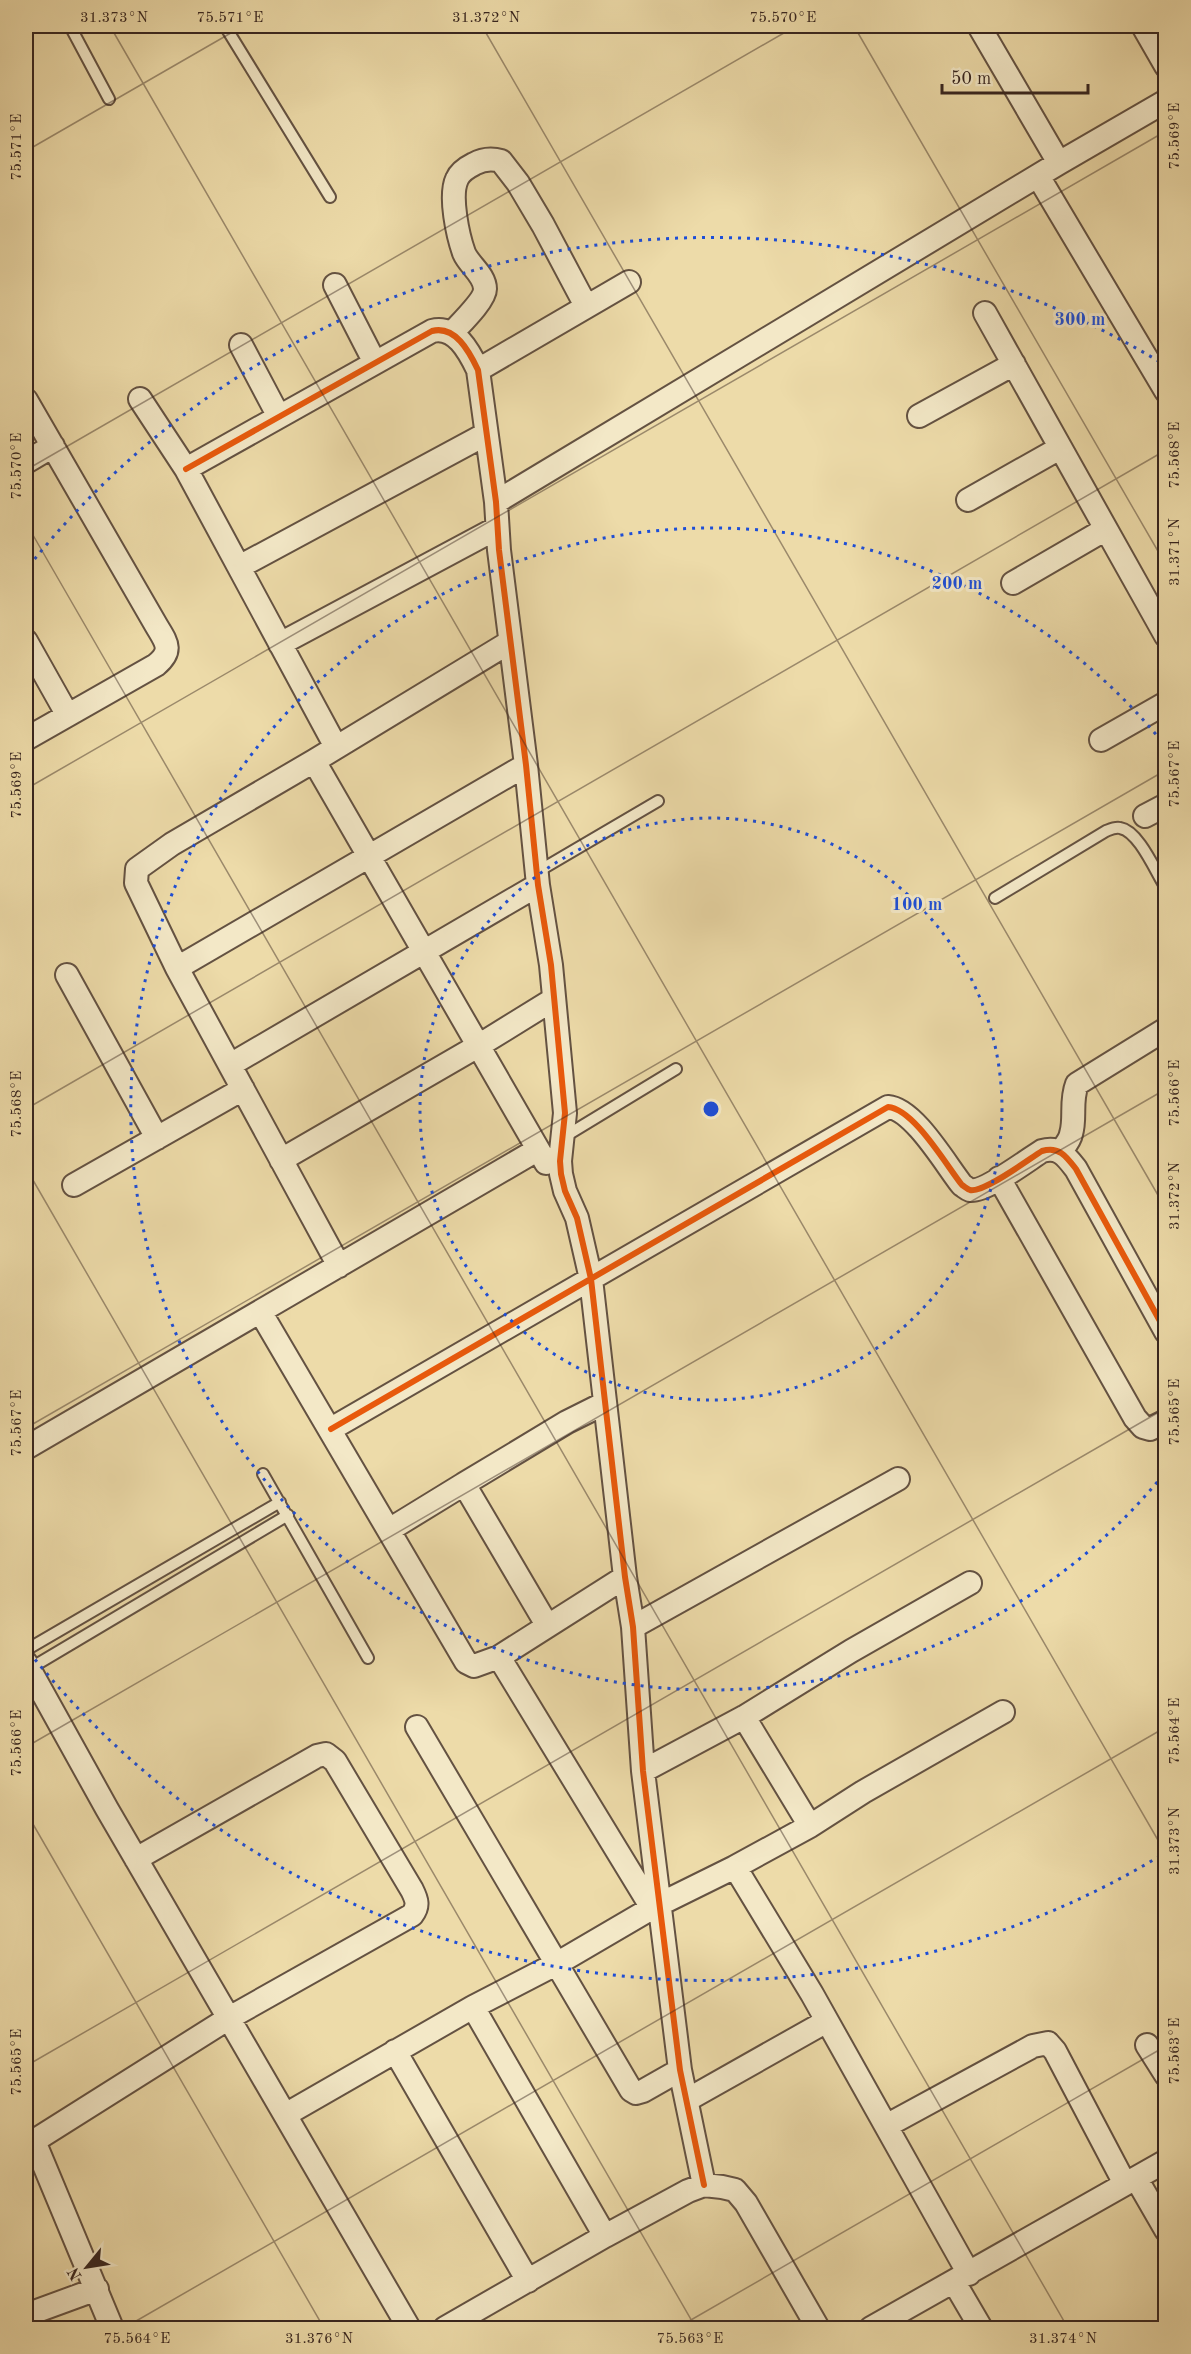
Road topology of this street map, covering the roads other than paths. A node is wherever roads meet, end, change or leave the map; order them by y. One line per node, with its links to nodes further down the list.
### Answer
1 (70, 26): 6 (lane)
2 (225, 26): 10 (lane)
3 (979, 26): 8 (street)
4 (1143, 26): 5 (street)
5 (1166, 66)
6 (109, 99)
7 (1166, 101): 8 (street)
8 (1059, 163): 9 (street)
9 (1038, 176): 20 (street); 31 (street)
10 (330, 197)
11 (629, 282): 13 (street)
12 (336, 285): 17 (street)
13 (586, 306): 15 (street); 19 (street)
14 (985, 313): 18 (street)
15 (452, 333): 17 (street); 19 (street)
16 (241, 345): 23 (street)
17 (374, 361): 23 (street)
18 (1014, 364): 24 (street); 27 (street)
19 (478, 370): 25 (street)
20 (1166, 391)
21 (140, 399): 29 (street)
22 (26, 400): 26 (street)
23 (278, 415): 29 (street)
24 (919, 416)
25 (486, 434): 31 (street); 34 (street)
26 (53, 446): 28 (street); 42 (street)
27 (1060, 448): 30 (street); 33 (street)
28 (26, 462)
29 (186, 469): 34 (street)
30 (968, 500)
31 (496, 502): 32 (street)
32 (496, 528): 39 (street); 40 (street)
33 (1106, 529): 35 (street); 36 (street)
34 (239, 567): 40 (street)
35 (1013, 583)
36 (1159, 610): 37 (street)
37 (1166, 636)
38 (26, 641): 42 (street)
39 (510, 642): 45 (street); 47 (street)
40 (280, 644): 45 (street)
41 (1166, 703): 44 (street)
42 (67, 714): 43 (street)
43 (26, 739)
44 (1101, 740)
45 (336, 747): 46 (street)
46 (314, 762): 51 (street); 56 (street)
47 (526, 765): 51 (street); 52 (street)
48 (658, 801): 52 (lane)
49 (1166, 805): 50 (street)
50 (1145, 816)
51 (370, 855): 55 (street); 56 (street)
52 (537, 878): 55 (street); 58 (street)
53 (1166, 888): 54 (lane)
54 (995, 898)
55 (423, 951): 60 (street); 61 (street)
56 (177, 968): 61 (street)
57 (67, 975): 65 (street)
58 (554, 999): 60 (street); 64 (street)
59 (1166, 1029): 67 (street)
60 (478, 1046): 66 (street); 68 (street)
61 (230, 1065): 63 (street)
62 (676, 1069): 64 (lane)
63 (243, 1089): 65 (street); 68 (street)
64 (564, 1137): 71 (street)
65 (157, 1138): 70 (street)
66 (537, 1150): 71 (street); 72 (street)
67 (1061, 1152): 69 (street); 75 (street)
68 (281, 1160): 72 (street)
69 (999, 1178): 73 (street); 77 (street)
70 (74, 1185)
71 (565, 1191): 73 (street)
72 (339, 1266): 74 (street)
73 (591, 1279): 76 (street); 78 (street)
74 (261, 1312): 78 (street); 79 (street)
75 (1166, 1332)
76 (605, 1403): 82 (street); 86 (street)
77 (1166, 1421)
78 (331, 1429): 85 (street)
79 (26, 1448)
80 (263, 1474): 83 (lane)
81 (898, 1479): 89 (street)
82 (464, 1484): 85 (street); 88 (street)
83 (280, 1502): 84 (lane); 92 (lane)
84 (288, 1515): 91 (lane); 92 (lane)
85 (389, 1530): 90 (street)
86 (625, 1577): 88 (street); 89 (street)
87 (970, 1583): 94 (street)
88 (547, 1625): 90 (street)
89 (633, 1627): 96 (street)
90 (499, 1657): 100 (street)
91 (368, 1658)
92 (27, 1661): 98 (street)
93 (1003, 1712): 97 (street)
94 (744, 1717): 96 (street); 97 (street)
95 (417, 1727): 101 (street)
96 (643, 1771): 100 (street)
97 (810, 1826): 99 (street)
98 (136, 1859): 103 (street); 103 (street)
99 (735, 1867): 100 (street); 104 (street)
100 (656, 1906): 101 (street); 107 (street)
101 (558, 1963): 102 (street); 107 (street)
102 (473, 2007): 106 (street); 117 (street)
103 (229, 2018): 110 (street); 112 (street)
104 (827, 2021): 109 (street); 111 (street)
105 (1147, 2045): 108 (street)
106 (395, 2051): 110 (street); 119 (street)
107 (680, 2070): 109 (street)
108 (1166, 2075)
109 (687, 2100): 115 (street)
110 (285, 2115): 123 (street)
111 (886, 2127): 114 (street); 118 (street)
112 (30, 2143): 120 (street)
113 (1166, 2161): 114 (street)
114 (1130, 2181): 116 (street); 118 (street)
115 (704, 2185): 117 (street); 125 (street)
116 (1166, 2230)
117 (605, 2235): 119 (street)
118 (962, 2278): 126 (street); 127 (street)
119 (528, 2280): 124 (street)
120 (97, 2289): 121 (street); 122 (street)
121 (26, 2315)
122 (112, 2328)
123 (410, 2328)
124 (445, 2328)
125 (818, 2328)
126 (871, 2328)
127 (981, 2328)

